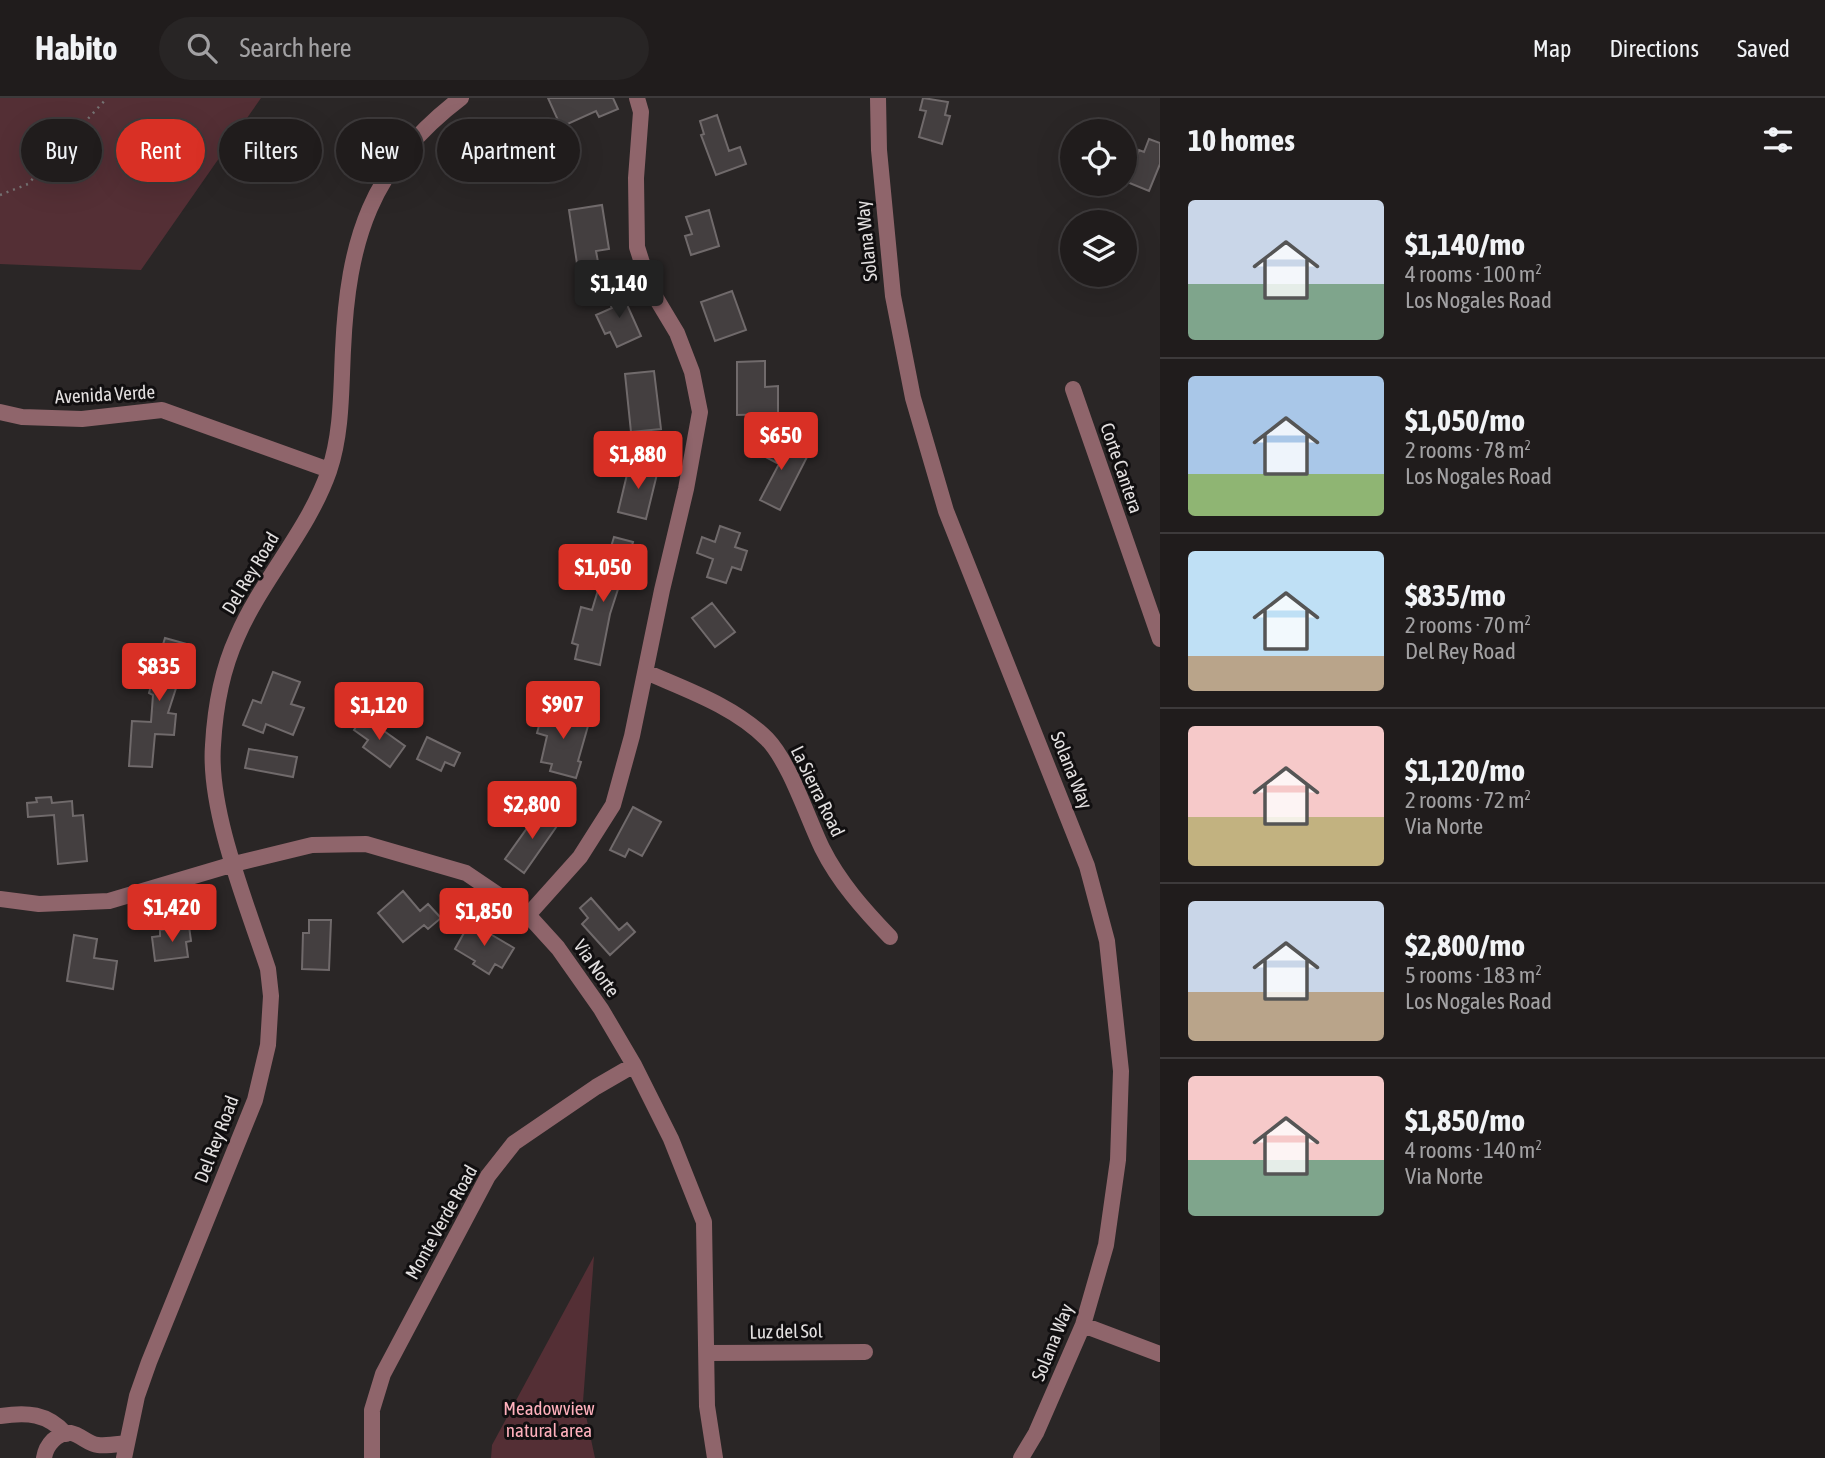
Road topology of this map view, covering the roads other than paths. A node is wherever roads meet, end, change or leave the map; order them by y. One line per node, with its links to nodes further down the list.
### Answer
1 (461, 98): 6 (street, Del Rey Road)
2 (637, 98): 8 (street)
3 (878, 98): 14 (street, Solana Way)
4 (1073, 389): 7 (street, Corte Cantera)
5 (0, 412): 6 (street, Avenida Verde)
6 (329, 470): 9 (street, Del Rey Road)
7 (1160, 639)
8 (646, 672): 11 (street); 12 (street, La Sierra Road)
9 (234, 864): 10 (street, Via Norte); 11 (street, Via Norte); 20 (street, Del Rey Road)
10 (0, 899)
11 (528, 915): 13 (street, Via Norte)
12 (890, 937)
13 (634, 1065): 16 (street, Via Norte); 22 (street, Monte Verde Road)
14 (1083, 1325): 17 (street); 24 (street, Solana Way)
15 (865, 1352): 16 (street, Luz del Sol)
16 (708, 1353): 23 (street, Via Norte)
17 (1160, 1354)
18 (0, 1416): 19 (street)
19 (66, 1434): 20 (street); 21 (street)
20 (126, 1451)
21 (44, 1458)
22 (372, 1458)
23 (715, 1458)
24 (1021, 1458)

